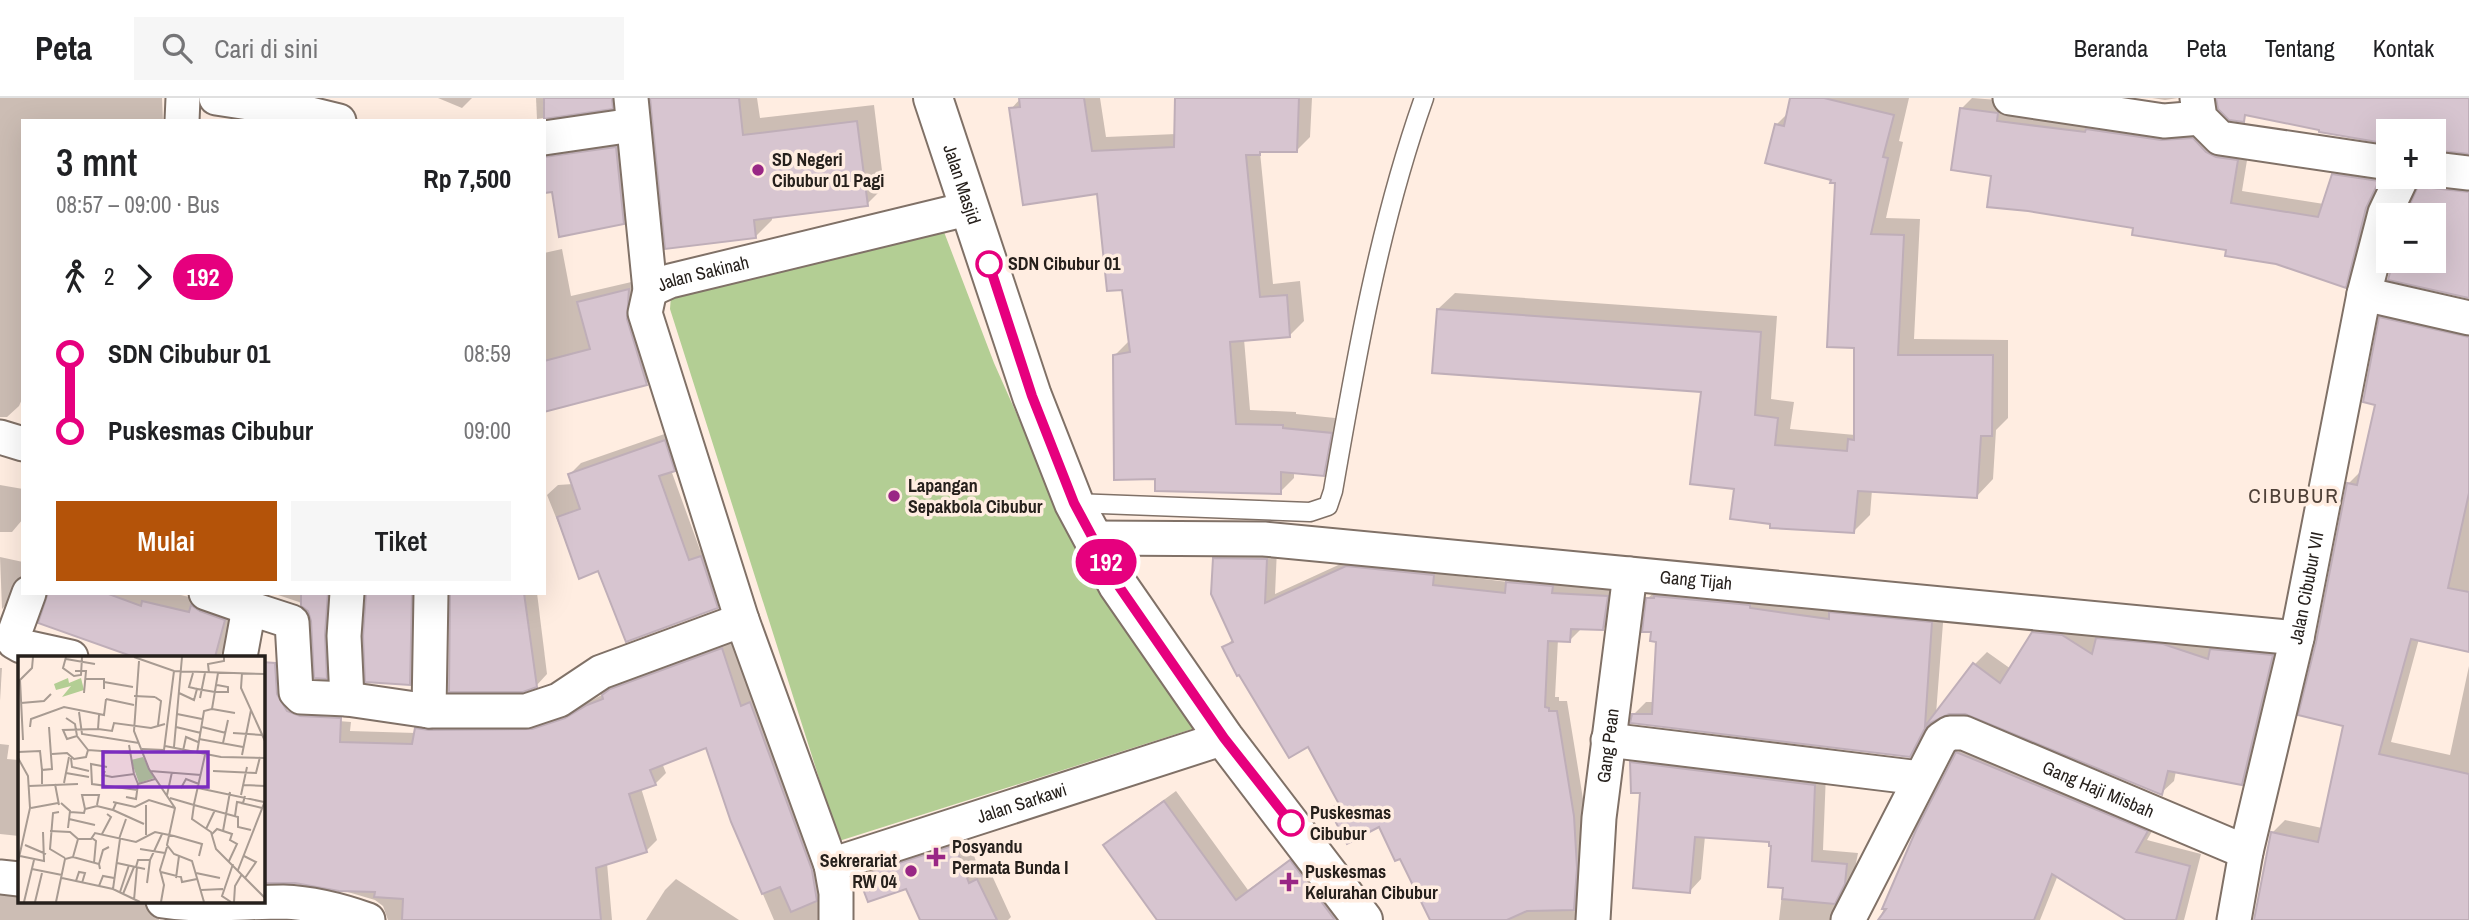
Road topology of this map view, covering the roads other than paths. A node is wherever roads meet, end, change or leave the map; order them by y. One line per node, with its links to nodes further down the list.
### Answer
1 (183, 98): 8 (street)
2 (216, 98): 9 (street)
3 (933, 98): 15 (street, Jalan Masjid)
4 (1424, 98): 21 (lane)
5 (2010, 98): 6 (street)
6 (2198, 108): 11 (street)
7 (632, 111): 10 (street); 16 (street)
8 (182, 119)
9 (331, 119)
10 (546, 137)
11 (2376, 161)
12 (2446, 170): 13 (street)
13 (2469, 173)
14 (2396, 189): 17 (street, Jalan Cibubur VII)
15 (971, 208): 16 (street, Jalan Sakinah); 21 (street, Jalan Masjid)
16 (650, 290): 29 (street, Jalan Sakinah)
17 (2364, 294): 18 (street); 30 (street, Jalan Cibubur VII)
18 (2469, 318)
19 (0, 438): 20 (street)
20 (21, 443)
21 (1074, 503): 22 (street, Jalan Masjid)
22 (1093, 538): 23 (street, Gang Tijah); 35 (street, Jalan Masjid)
23 (1630, 574): 30 (street, Gang Tijah); 36 (street, Gang Pean)
24 (28, 595): 31 (street)
25 (212, 595): 28 (street)
26 (347, 595): 33 (street)
27 (431, 595): 34 (street)
28 (249, 608): 32 (street); 33 (street)
29 (742, 620): 34 (street); 39 (street, Jalan Sakinah)
30 (2297, 638): 38 (street, Jalan Cibubur VII)
31 (66, 656)
32 (240, 656)
33 (347, 699): 34 (street)
34 (429, 712)
35 (1224, 738): 39 (street, Jalan Sarkawi); 45 (street, Jalan Masjid)
36 (1608, 740): 37 (street); 46 (street, Gang Pean)
37 (1920, 778): 38 (street, Gang Haji Misbah); 47 (street)
38 (2246, 852): 48 (street, Jalan Cibubur VII)
39 (831, 865): 44 (street)
40 (0, 877): 41 (street)
41 (18, 879)
42 (170, 902): 43 (street)
43 (368, 920)
44 (836, 920)
45 (1363, 920)
46 (1593, 920)
47 (1848, 920)
48 (2235, 920)

